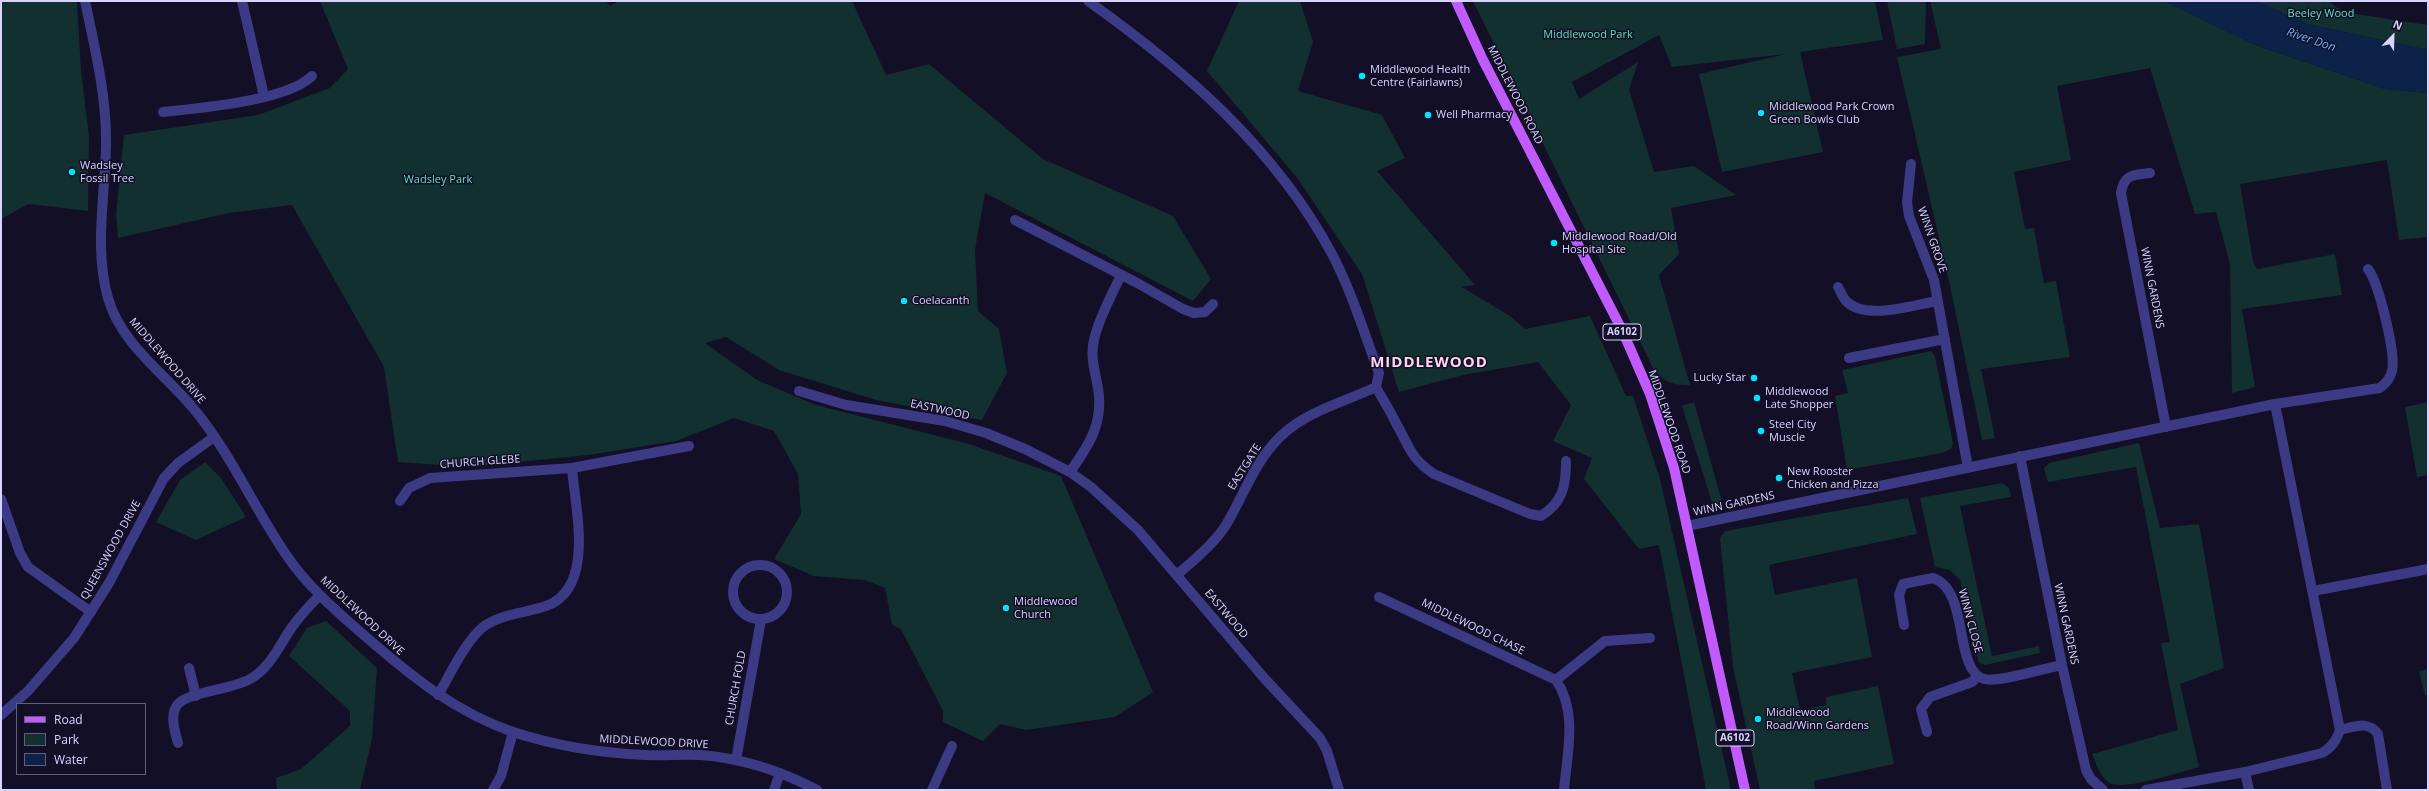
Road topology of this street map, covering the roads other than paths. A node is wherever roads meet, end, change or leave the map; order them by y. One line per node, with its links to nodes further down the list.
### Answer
1 (86, 1): 22 (street, MIDDLEWOOD DRIVE)
2 (242, 1): 6 (street)
3 (1088, 1): 18 (street)
4 (1456, 1): 31 (main road, MIDDLEWOOD ROAD / A6102)
5 (312, 76): 6 (street)
6 (264, 96): 7 (street)
7 (163, 112)
8 (1911, 164): 14 (street, WINN GROVE)
9 (2150, 173): 21 (street, WINN GARDENS)
10 (1015, 220): 12 (street)
11 (2368, 269): 20 (street, WINN GARDENS)
12 (1122, 274): 15 (street); 28 (street)
13 (1838, 288): 14 (street)
14 (1937, 301): 16 (street, WINN GROVE)
15 (1213, 304)
16 (1945, 339): 17 (street); 27 (street, WINN GROVE)
17 (1849, 358)
18 (1376, 387): 25 (street); 33 (street, EASTGATE)
19 (799, 391): 28 (street, EASTWOOD)
20 (2275, 404): 21 (street, WINN GARDENS); 34 (street)
21 (2166, 427): 24 (street, WINN GARDENS)
22 (214, 437): 35 (street, MIDDLEWOOD DRIVE); 37 (street, QUEENSWOOD DRIVE)
23 (689, 446): 26 (street, CHURCH GLEBE)
24 (2020, 456): 27 (street, WINN GARDENS); 41 (street, WINN GARDENS)
25 (1566, 461)
26 (572, 468): 30 (street, CHURCH GLEBE); 45 (street)
27 (1968, 468): 31 (street, WINN GARDENS)
28 (1070, 472): 33 (street, EASTWOOD)
29 (1, 500): 37 (street)
30 (400, 501)
31 (1687, 526): 63 (main road, MIDDLEWOOD ROAD / A6102)
32 (2428, 569): 34 (street)
33 (1177, 574): 61 (street, EASTWOOD)
34 (2313, 591): 48 (street)
35 (320, 595): 45 (street, MIDDLEWOOD DRIVE); 46 (street)
36 (1379, 597): 44 (street, MIDDLEWOOD CHASE)
37 (91, 612): 47 (street, QUEENSWOOD DRIVE)
38 (761, 620): 38 (street); 53 (street, CHURCH FOLD)
39 (1904, 625): 43 (street, WINN CLOSE)
40 (1650, 638): 44 (street)
41 (2062, 665): 43 (street); 56 (street, WINN GARDENS)
42 (189, 668): 46 (street)
43 (1978, 676): 50 (street)
44 (1556, 680): 62 (street)
45 (438, 695): 49 (street, MIDDLEWOOD DRIVE)
46 (196, 696): 51 (street)
47 (1, 715)
48 (2340, 730): 54 (street); 66 (street)
49 (513, 732): 53 (street, MIDDLEWOOD DRIVE); 57 (street)
50 (1927, 732)
51 (178, 743)
52 (952, 746): 60 (street)
53 (736, 760): 55 (street, MIDDLEWOOD DRIVE)
54 (2245, 772): 64 (street); 65 (street)
55 (780, 773): 58 (street); 59 (street, MIDDLEWOOD DRIVE)
56 (2100, 789)
57 (493, 790)
58 (774, 790)
59 (817, 790)
60 (932, 790)
61 (1338, 790)
62 (1564, 790)
63 (1745, 790)
64 (2146, 790)
65 (2249, 790)
66 (2387, 790)

